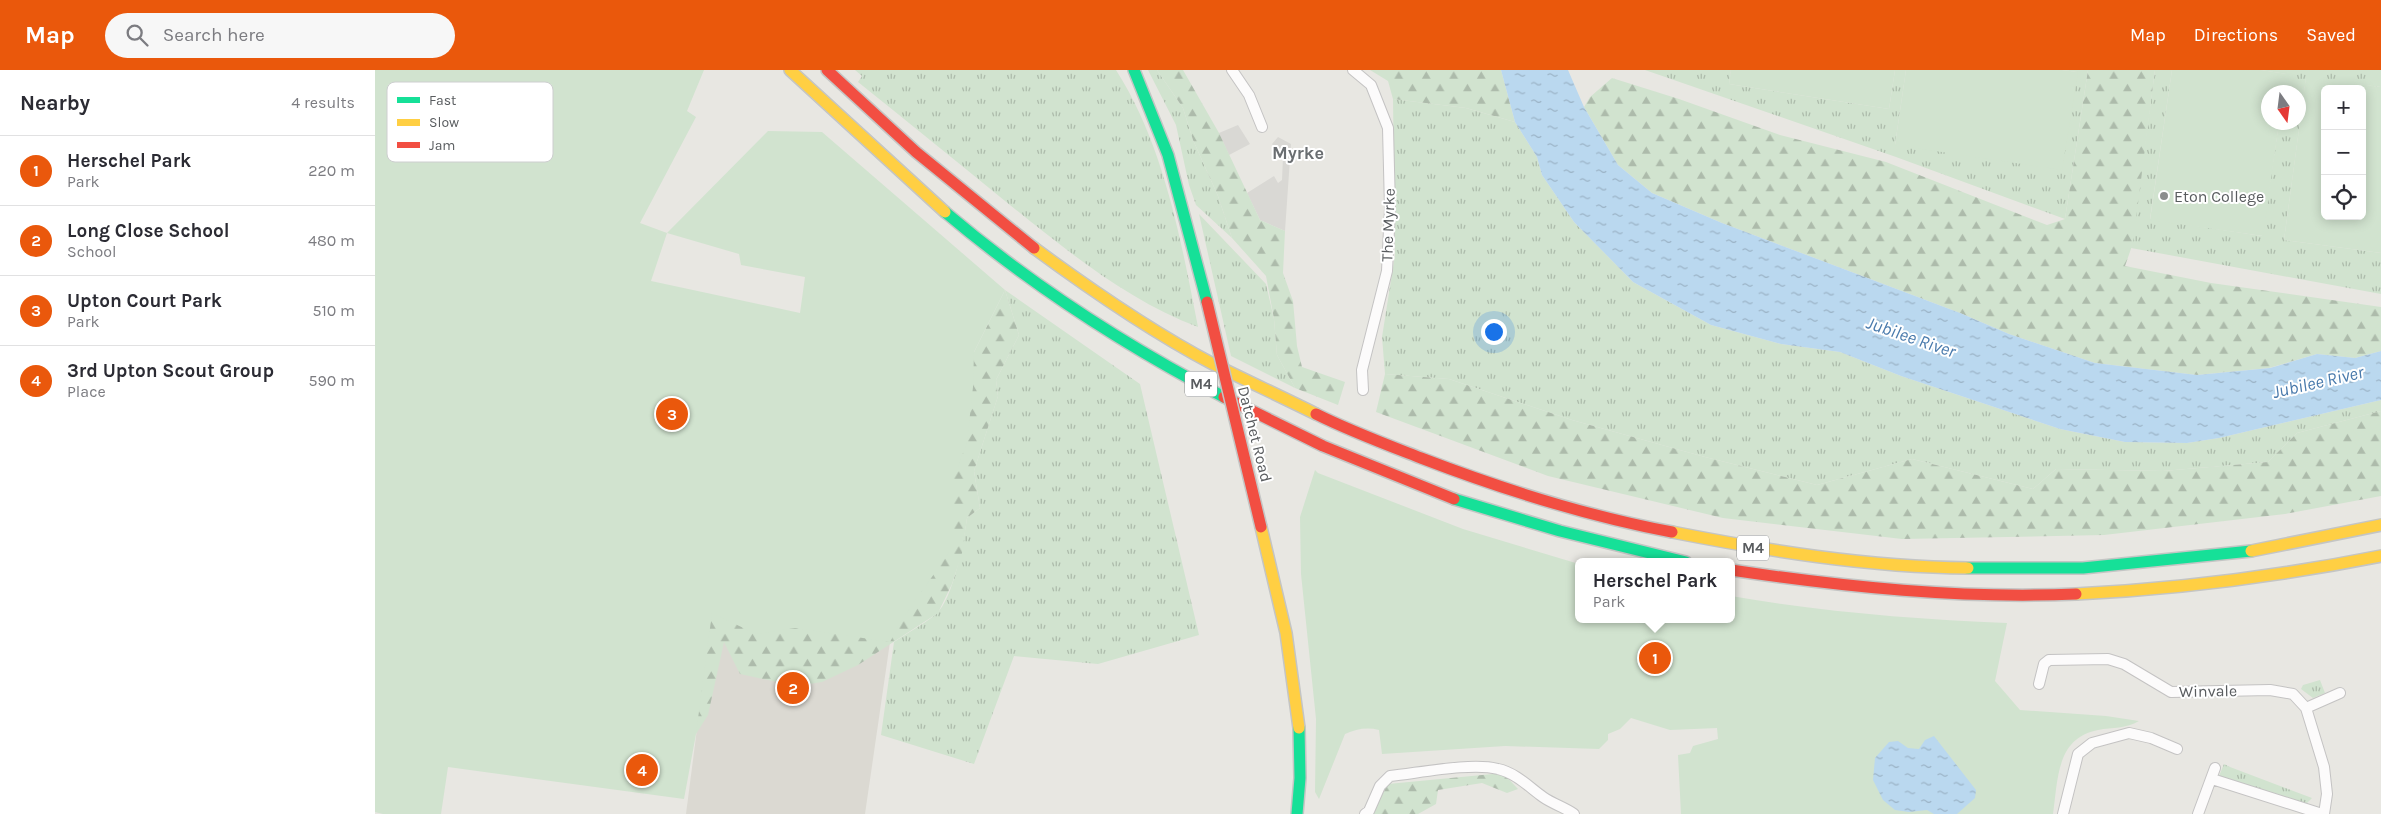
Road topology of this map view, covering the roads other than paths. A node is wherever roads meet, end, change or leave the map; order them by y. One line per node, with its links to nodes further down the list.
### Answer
1 (790, 70): 10 (main road, M4)
2 (827, 70): 8 (main road, M4)
3 (1134, 70): 18 (main road, Datchet Road, bridge)
4 (1232, 70): 6 (street)
5 (1353, 70): 7 (street, The Myrke)
6 (1262, 127)
7 (1363, 390)
8 (2381, 525)
9 (2381, 556): 11 (main road, M4)
10 (1670, 558)
11 (1735, 571)
12 (2039, 684): 14 (street, Winvale)
13 (2340, 693): 14 (street)
14 (2306, 708): 23 (street)
15 (2177, 749): 21 (street)
16 (2215, 768): 17 (street)
17 (2211, 778): 22 (street); 23 (street)
18 (1297, 814)
19 (1365, 814): 20 (street)
20 (1574, 814)
21 (2063, 814)
22 (2198, 814)
23 (2323, 814)

